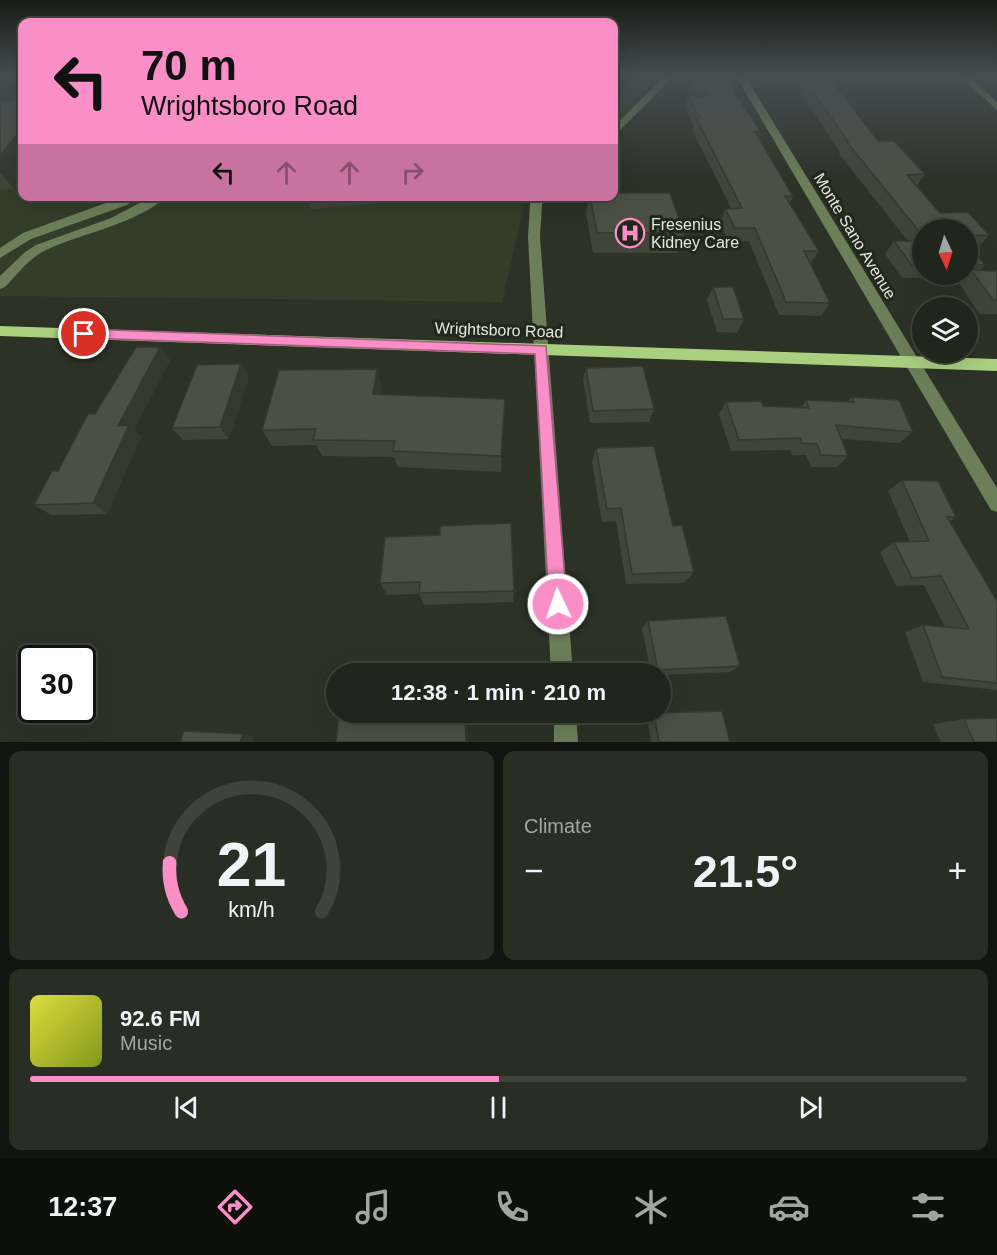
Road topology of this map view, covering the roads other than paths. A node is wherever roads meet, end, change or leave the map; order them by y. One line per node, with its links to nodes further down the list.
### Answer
1 (635, 111): 3 (street)
2 (762, 111): 11 (street, Monte Sano Avenue)
3 (618, 127)
4 (126, 201): 7 (street)
5 (152, 201): 8 (street)
6 (539, 201): 10 (street)
7 (0, 254)
8 (0, 284)
9 (0, 331): 10 (main road, Wrightsboro Road)
10 (542, 349): 11 (main road, Wrightsboro Road); 16 (street)
11 (912, 362)
12 (913, 363): 15 (street, Monte Sano Avenue)
13 (940, 363): 14 (main road, Wrightsboro Road)
14 (997, 365)
15 (997, 504)
16 (561, 663)
17 (565, 723): 18 (street)
18 (566, 742)

